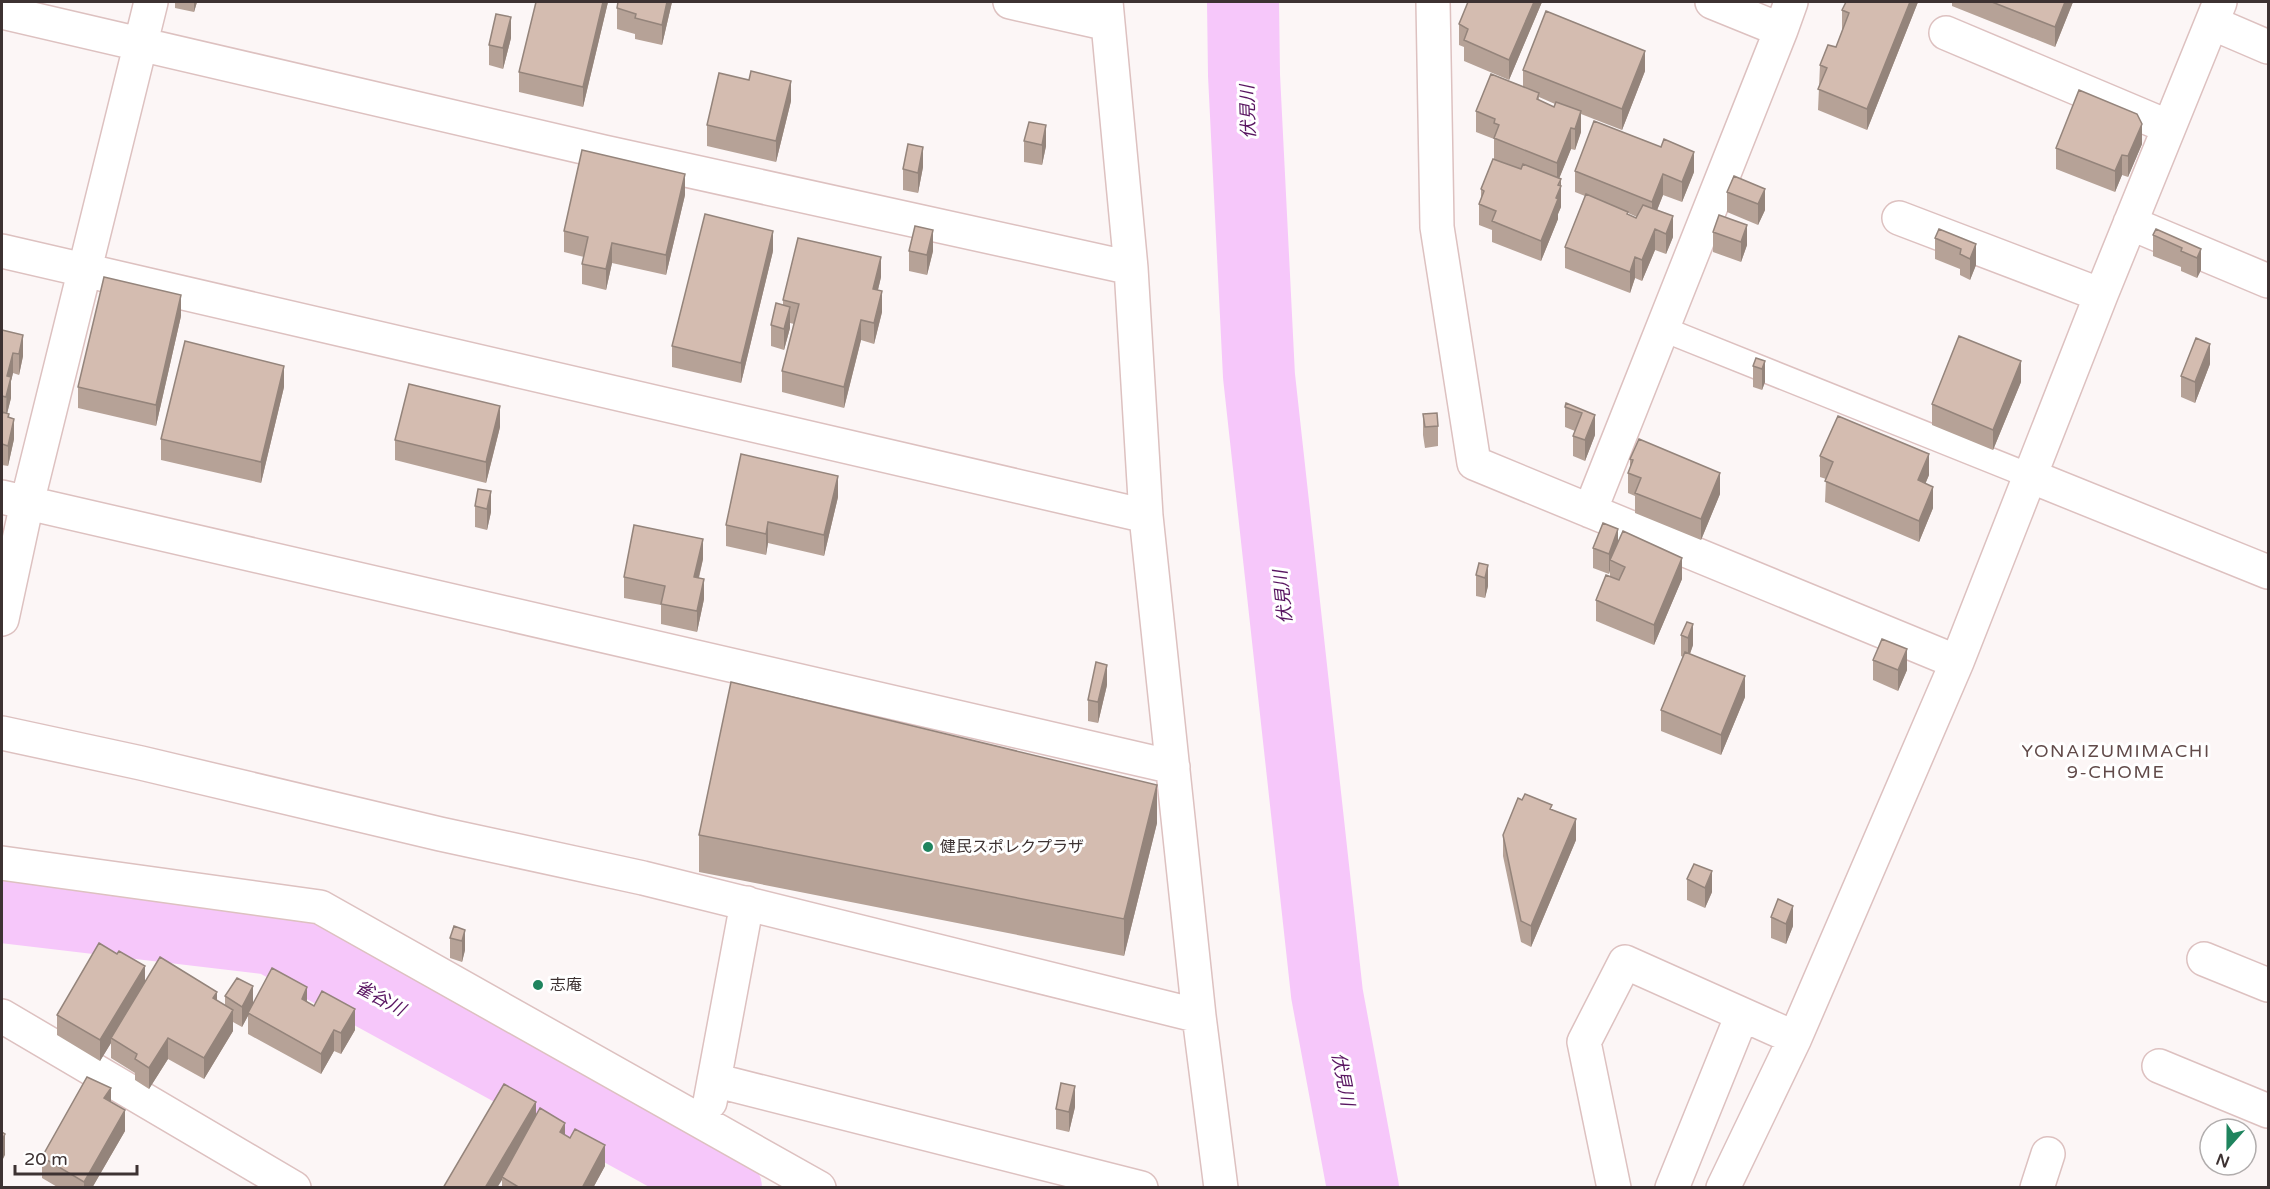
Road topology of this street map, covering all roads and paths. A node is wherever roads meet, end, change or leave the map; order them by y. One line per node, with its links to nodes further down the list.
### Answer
1 (151, 2): 10 (street)
2 (1010, 2): 7 (street)
3 (1433, 2): 23 (street)
4 (1712, 2): 8 (street)
5 (2, 12): 10 (street)
6 (2216, 12): 11 (street); 12 (street)
7 (1107, 13): 16 (street)
8 (1786, 16): 20 (street)
9 (1946, 33): 12 (street)
10 (141, 43): 16 (street); 17 (street)
11 (2268, 47)
12 (2169, 127): 14 (street)
13 (1899, 218): 19 (street)
14 (2130, 223): 18 (street); 19 (street)
15 (2, 251): 17 (street)
16 (1131, 268): 24 (street)
17 (85, 270): 22 (street); 24 (street)
18 (2268, 281)
19 (2101, 295): 21 (street)
20 (1663, 329): 21 (lane); 23 (street)
21 (2030, 476): 25 (street); 27 (street)
22 (14, 500): 26 (street); 29 (street)
23 (1590, 511): 27 (street)
24 (1146, 516): 29 (street)
25 (2268, 572)
26 (2, 619)
27 (1957, 662): 37 (street)
28 (2, 734): 31 (street)
29 (1173, 767): 36 (street)
30 (2, 863): 41 (street)
31 (747, 903): 36 (street); 39 (street)
32 (2204, 958): 33 (street)
33 (2268, 985)
34 (1742, 1015): 37 (street); 47 (street); 48 (street)
35 (2, 1016): 43 (street)
36 (1199, 1016): 46 (street)
37 (1795, 1038): 49 (street)
38 (2159, 1066): 40 (street)
39 (714, 1080): 41 (street); 45 (street)
40 (2268, 1110)
41 (706, 1125): 44 (street)
42 (2048, 1154): 50 (street)
43 (294, 1188)
44 (819, 1188)
45 (1141, 1188)
46 (1221, 1188)
47 (1614, 1188)
48 (1672, 1188)
49 (1723, 1188)
50 (2037, 1188)

